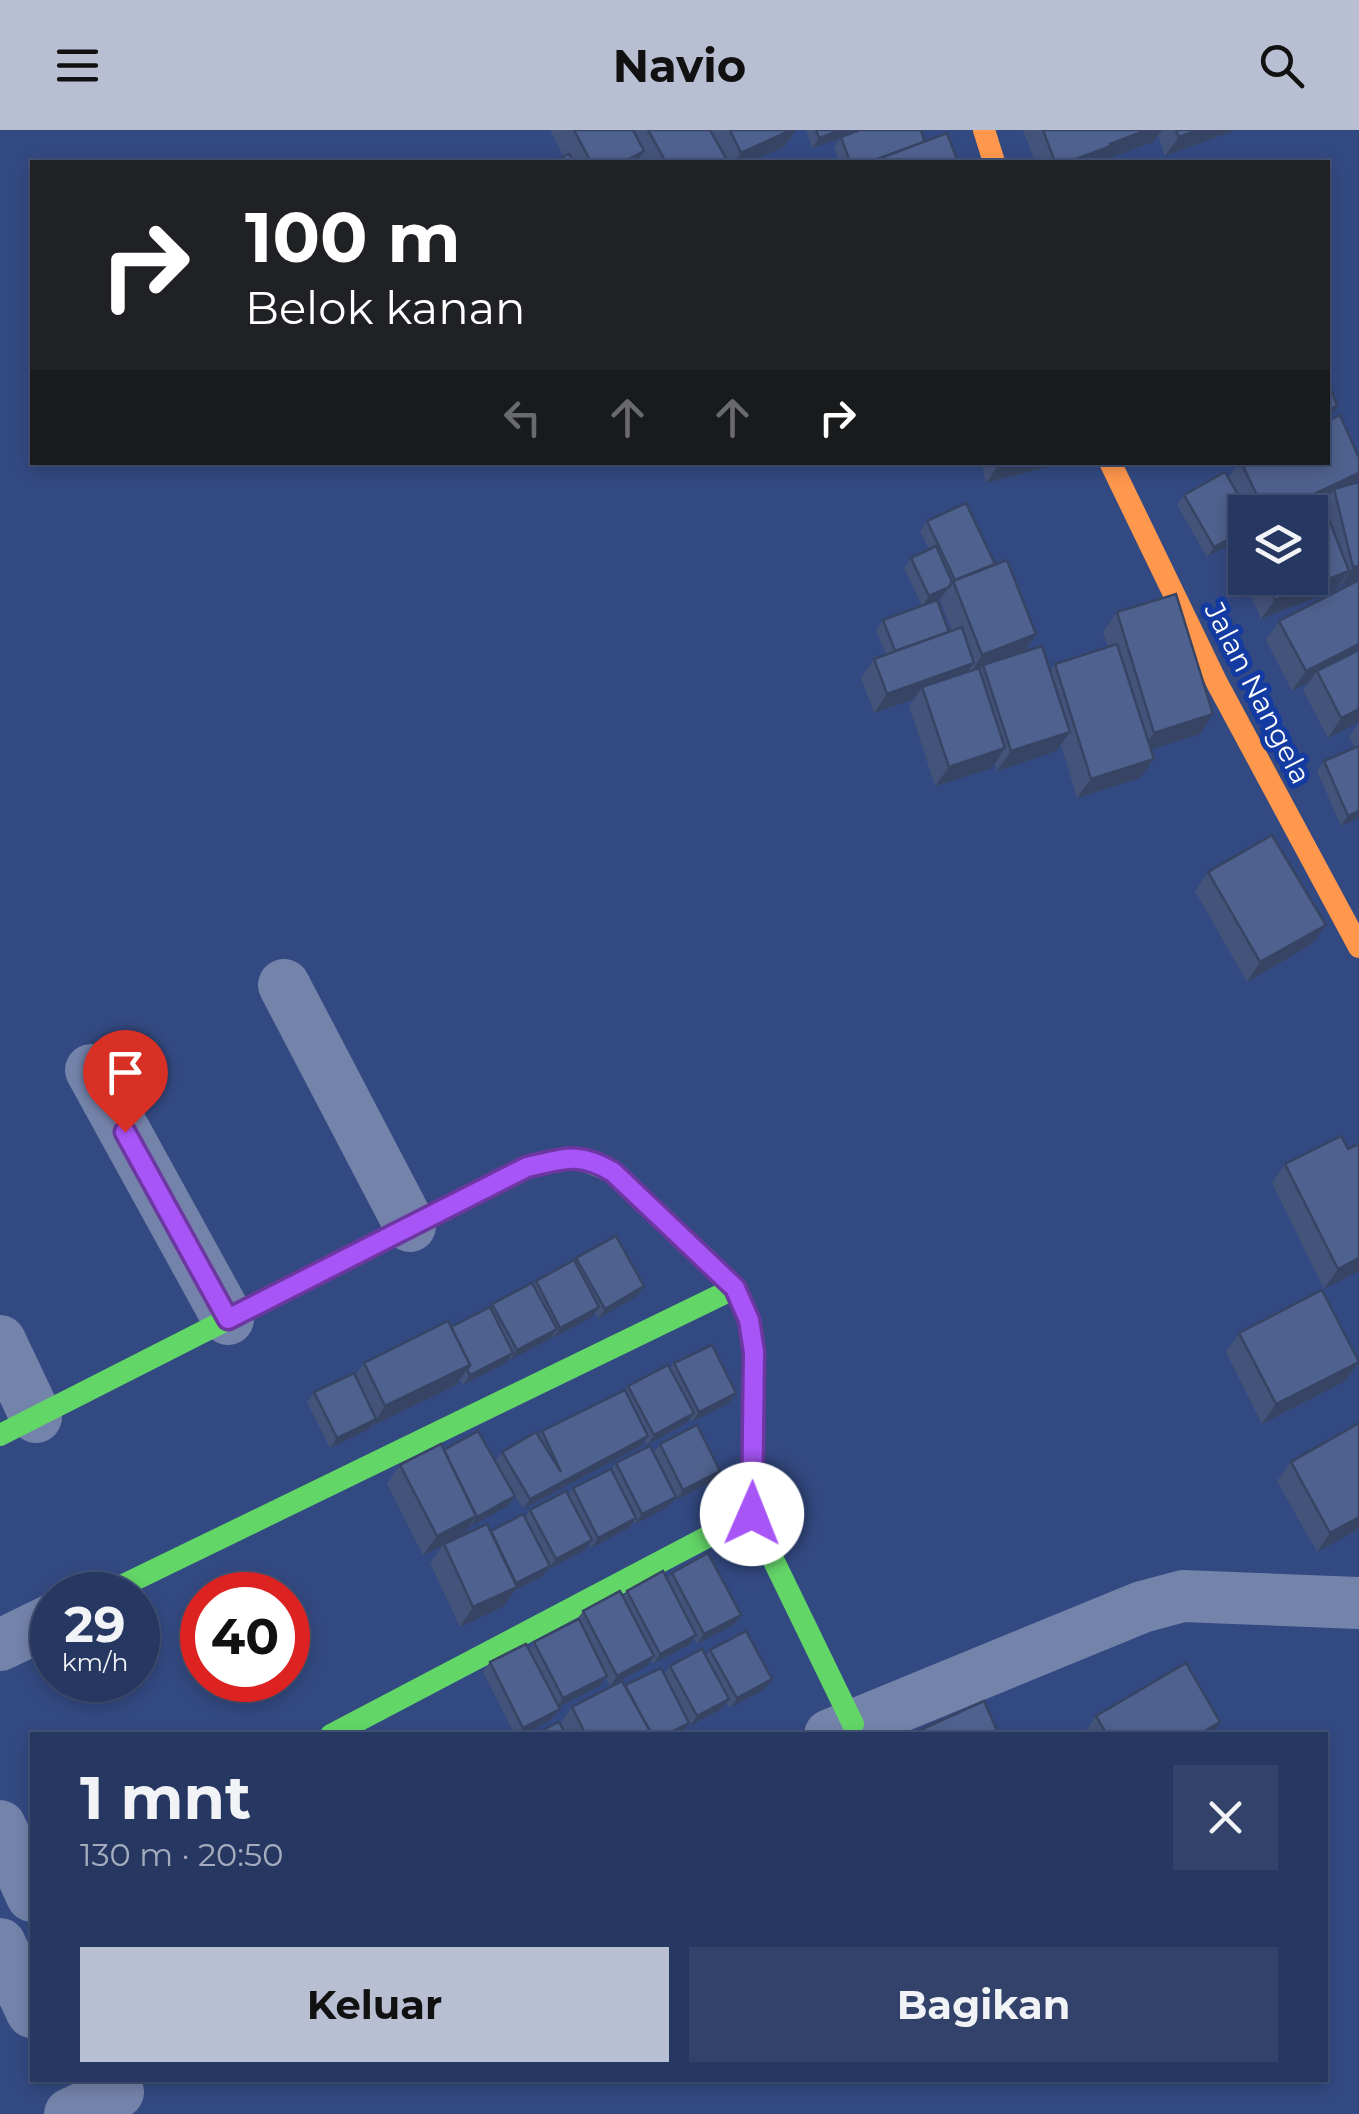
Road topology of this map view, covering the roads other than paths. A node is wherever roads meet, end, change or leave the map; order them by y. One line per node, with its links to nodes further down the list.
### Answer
1 (984, 130): 2 (street)
2 (993, 160)
3 (1111, 465): 4 (street, Jalan Nangela)
4 (1359, 947)
5 (284, 985): 7 (street)
6 (91, 1070): 9 (street)
7 (410, 1226): 8 (street); 9 (street)
8 (735, 1288): 12 (street); 13 (street)
9 (228, 1319): 11 (street)
10 (0, 1340): 11 (street)
11 (18, 1426)
12 (752, 1514): 17 (street); 18 (street)
13 (151, 1572)
14 (1359, 1603): 17 (street)
15 (30, 1631): 16 (street)
16 (0, 1645)
17 (842, 1730)
18 (337, 1732)
19 (0, 1826): 20 (street)
20 (30, 1889)
21 (0, 1944): 22 (street)
22 (30, 2008)

